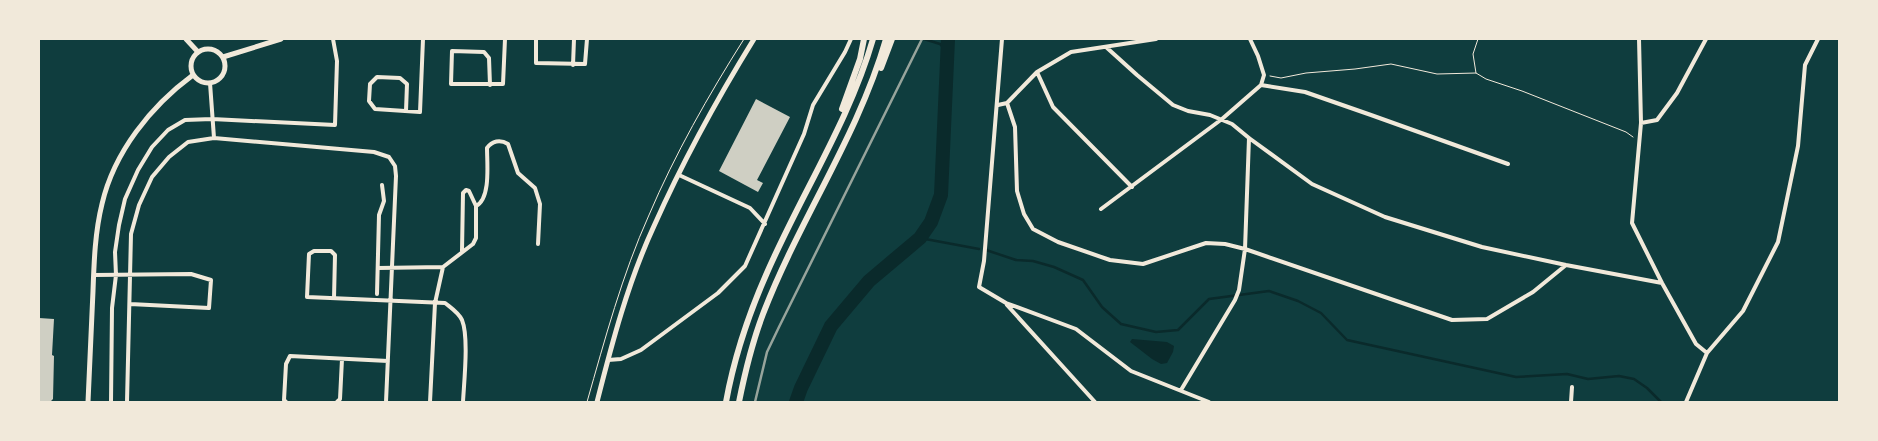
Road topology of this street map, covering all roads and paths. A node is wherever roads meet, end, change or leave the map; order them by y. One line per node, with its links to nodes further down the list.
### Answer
1 (186, 39): 23 (street)
2 (281, 39): 24 (street)
3 (333, 39): 37 (street)
4 (423, 39): 36 (street)
5 (505, 39): 31 (street)
6 (536, 39): 25 (street)
7 (574, 39): 25 (street)
8 (587, 39): 25 (street)
9 (754, 39): 45 (street)
10 (851, 39): 50 (street)
11 (864, 39): 43 (highway)
12 (873, 39): 43 (highway)
13 (886, 39): 33 (highway)
14 (892, 39): 33 (highway)
15 (1002, 39): 35 (street)
16 (1156, 39): 22 (street)
17 (1250, 39): 29 (street)
18 (1478, 39): 27 (path)
19 (1639, 39): 39 (street)
20 (1706, 39): 39 (street)
21 (1818, 39): 68 (street)
22 (1106, 47): 26 (street); 38 (street)
23 (198, 52): 24 (street); 28 (street)
24 (223, 57): 30 (street)
25 (573, 65)
26 (1037, 72): 34 (street); 47 (street)
27 (1476, 73): 29 (path); 42 (path)
28 (193, 75): 30 (street); 59 (street)
29 (1264, 75): 32 (street)
30 (210, 84): 37 (street)
31 (490, 85): 31 (street)
32 (1261, 85): 38 (street); 44 (street)
33 (868, 90): 84 (highway)
34 (1007, 103): 35 (street); 52 (street)
35 (998, 105): 66 (street)
36 (406, 111): 36 (street)
37 (212, 119): 40 (street); 60 (street)
38 (1222, 120): 41 (street); 47 (street)
39 (1641, 123): 42 (street)
40 (214, 138): 57 (street); 58 (street)
41 (1250, 138): 52 (street); 54 (street)
42 (1640, 142): 61 (street)
43 (828, 148): 83 (highway)
44 (1508, 164)
45 (679, 175): 50 (street); 70 (street)
46 (382, 185): 56 (street)
47 (1132, 187): 49 (street)
48 (476, 206): 51 (street); 53 (street); 53 (street)
49 (1101, 209)
50 (765, 224): 70 (street)
51 (538, 244)
52 (1245, 249): 54 (street); 73 (street)
53 (462, 251): 55 (street)
54 (1566, 266): 61 (street)
55 (443, 267): 57 (street); 65 (street)
56 (378, 268): 57 (street); 62 (street)
57 (393, 268): 64 (street)
58 (132, 274): 60 (street); 67 (street); 67 (street)
59 (94, 275): 60 (street); 74 (street)
60 (116, 275): 75 (street)
61 (1662, 283): 68 (street)
62 (377, 294)
63 (334, 298): 63 (street); 64 (street)
64 (392, 300): 65 (street); 71 (street)
65 (435, 303): 80 (street); 81 (street)
66 (1006, 303): 73 (street); 85 (street)
67 (130, 304): 76 (street)
68 (1706, 353): 88 (street)
69 (342, 359): 71 (street); 77 (street); 78 (street)
70 (608, 360): 82 (street)
71 (388, 361): 79 (street)
72 (1572, 387): 87 (street)
73 (1181, 390): 86 (street)
74 (88, 402)
75 (110, 402)
76 (127, 402)
77 (286, 402)
78 (337, 402)
79 (386, 402)
80 (430, 402)
81 (463, 402)
82 (597, 402)
83 (726, 402)
84 (739, 402)
85 (1094, 402)
86 (1209, 402)
87 (1571, 402)
88 (1686, 402)

